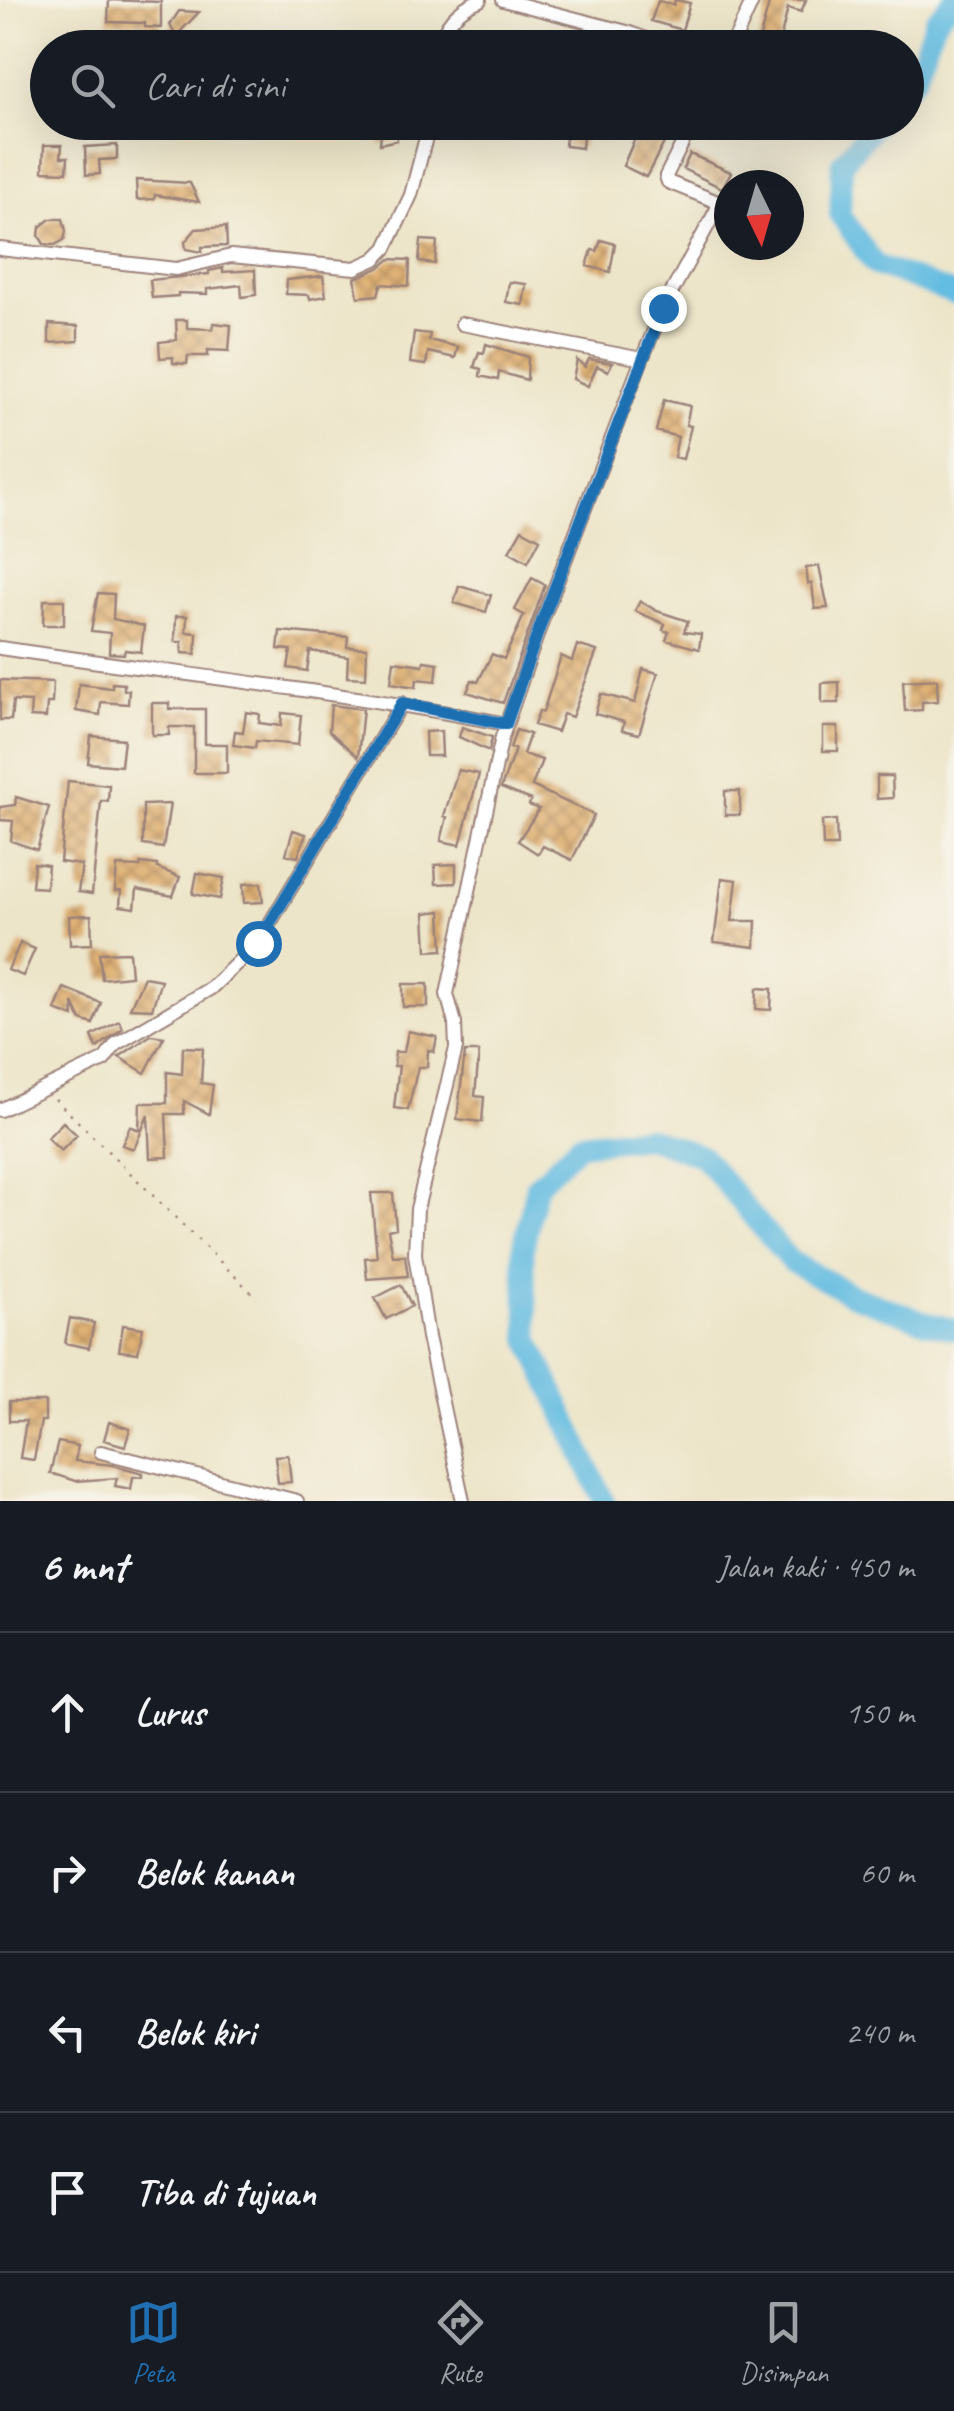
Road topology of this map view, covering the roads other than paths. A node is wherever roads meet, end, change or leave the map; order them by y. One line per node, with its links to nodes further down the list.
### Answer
1 (480, 0): 4 (street)
2 (503, 0): 5 (street)
3 (753, 0): 6 (street)
4 (444, 30)
5 (619, 30)
6 (740, 30)
7 (426, 140): 9 (street)
8 (684, 140): 11 (street)
9 (0, 249)
10 (462, 324): 11 (street)
11 (642, 359): 14 (street)
12 (0, 648): 13 (street)
13 (402, 703): 14 (street); 15 (street)
14 (506, 724): 18 (street)
15 (0, 1110)
16 (101, 1452): 17 (street)
17 (297, 1501)
18 (463, 1501)

